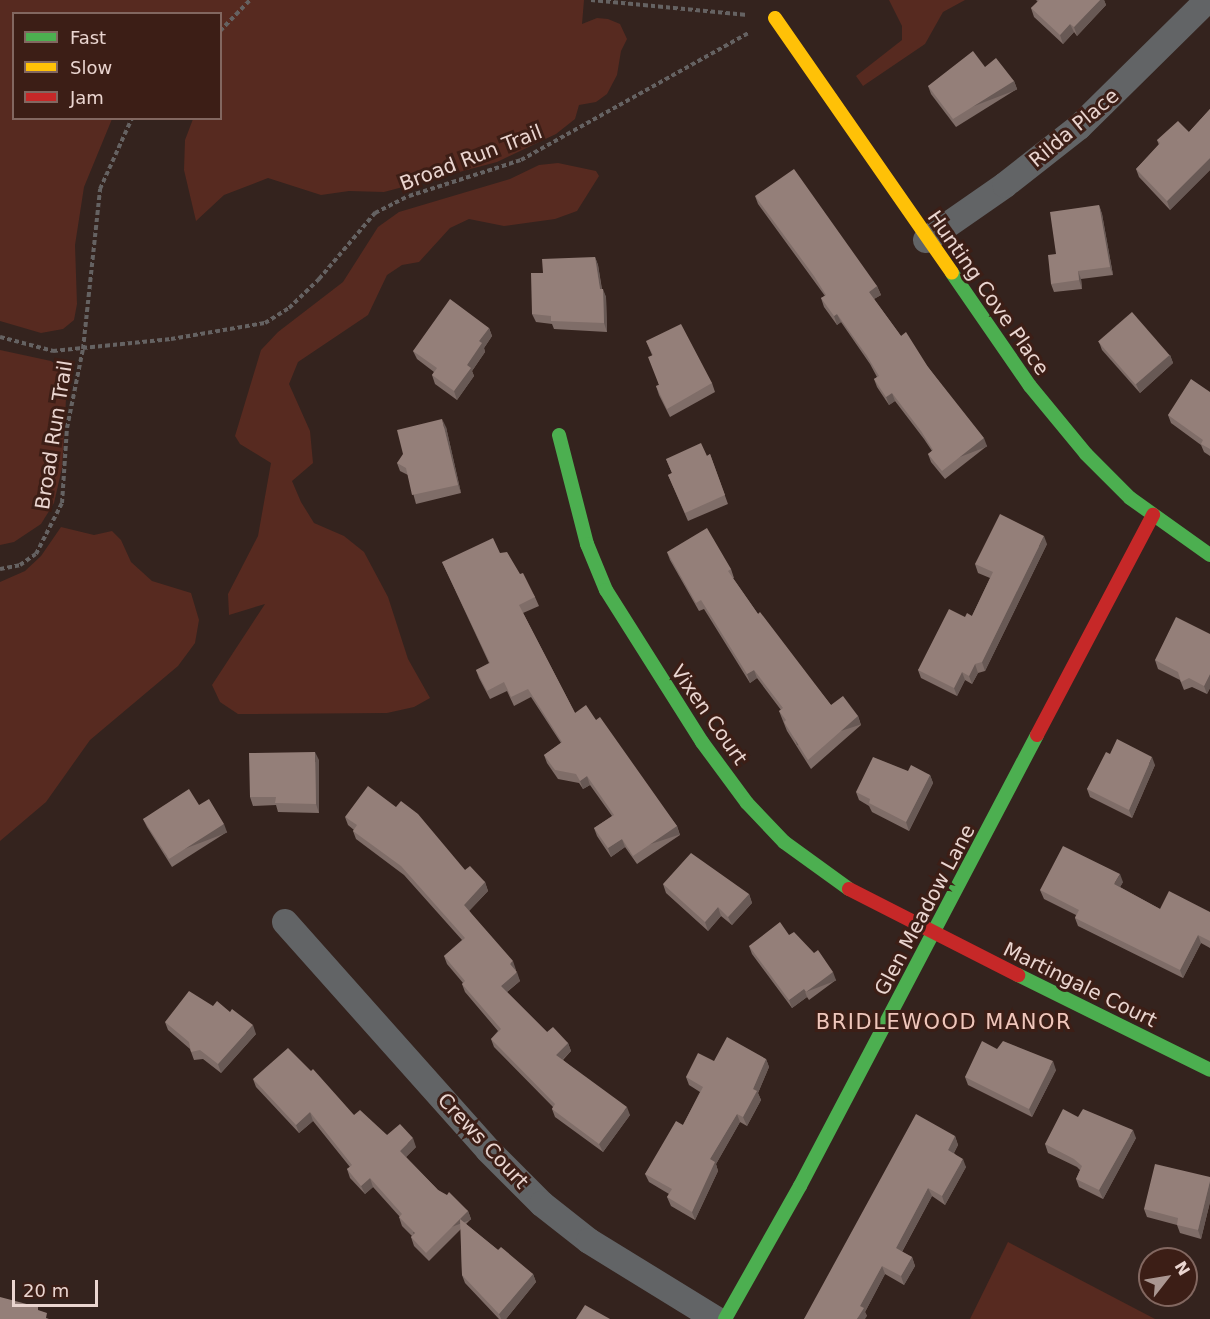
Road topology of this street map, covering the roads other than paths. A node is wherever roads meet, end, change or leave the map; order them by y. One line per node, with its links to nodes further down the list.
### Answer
1 (1208, 0): 3 (street, Rilda Place)
2 (775, 18): 3 (street, Hunting Cove Place)
3 (926, 240): 5 (street, Hunting Cove Place)
4 (559, 435): 8 (street, Vixen Court)
5 (1153, 515): 6 (street, Hunting Cove Place); 8 (street, Glen Meadow Lane)
6 (1210, 555)
7 (285, 922): 10 (street, Crews Court)
8 (934, 935): 9 (street, Martingale Court); 11 (street, Glen Meadow Lane)
9 (1210, 1070)
10 (716, 1319)
11 (725, 1319)

